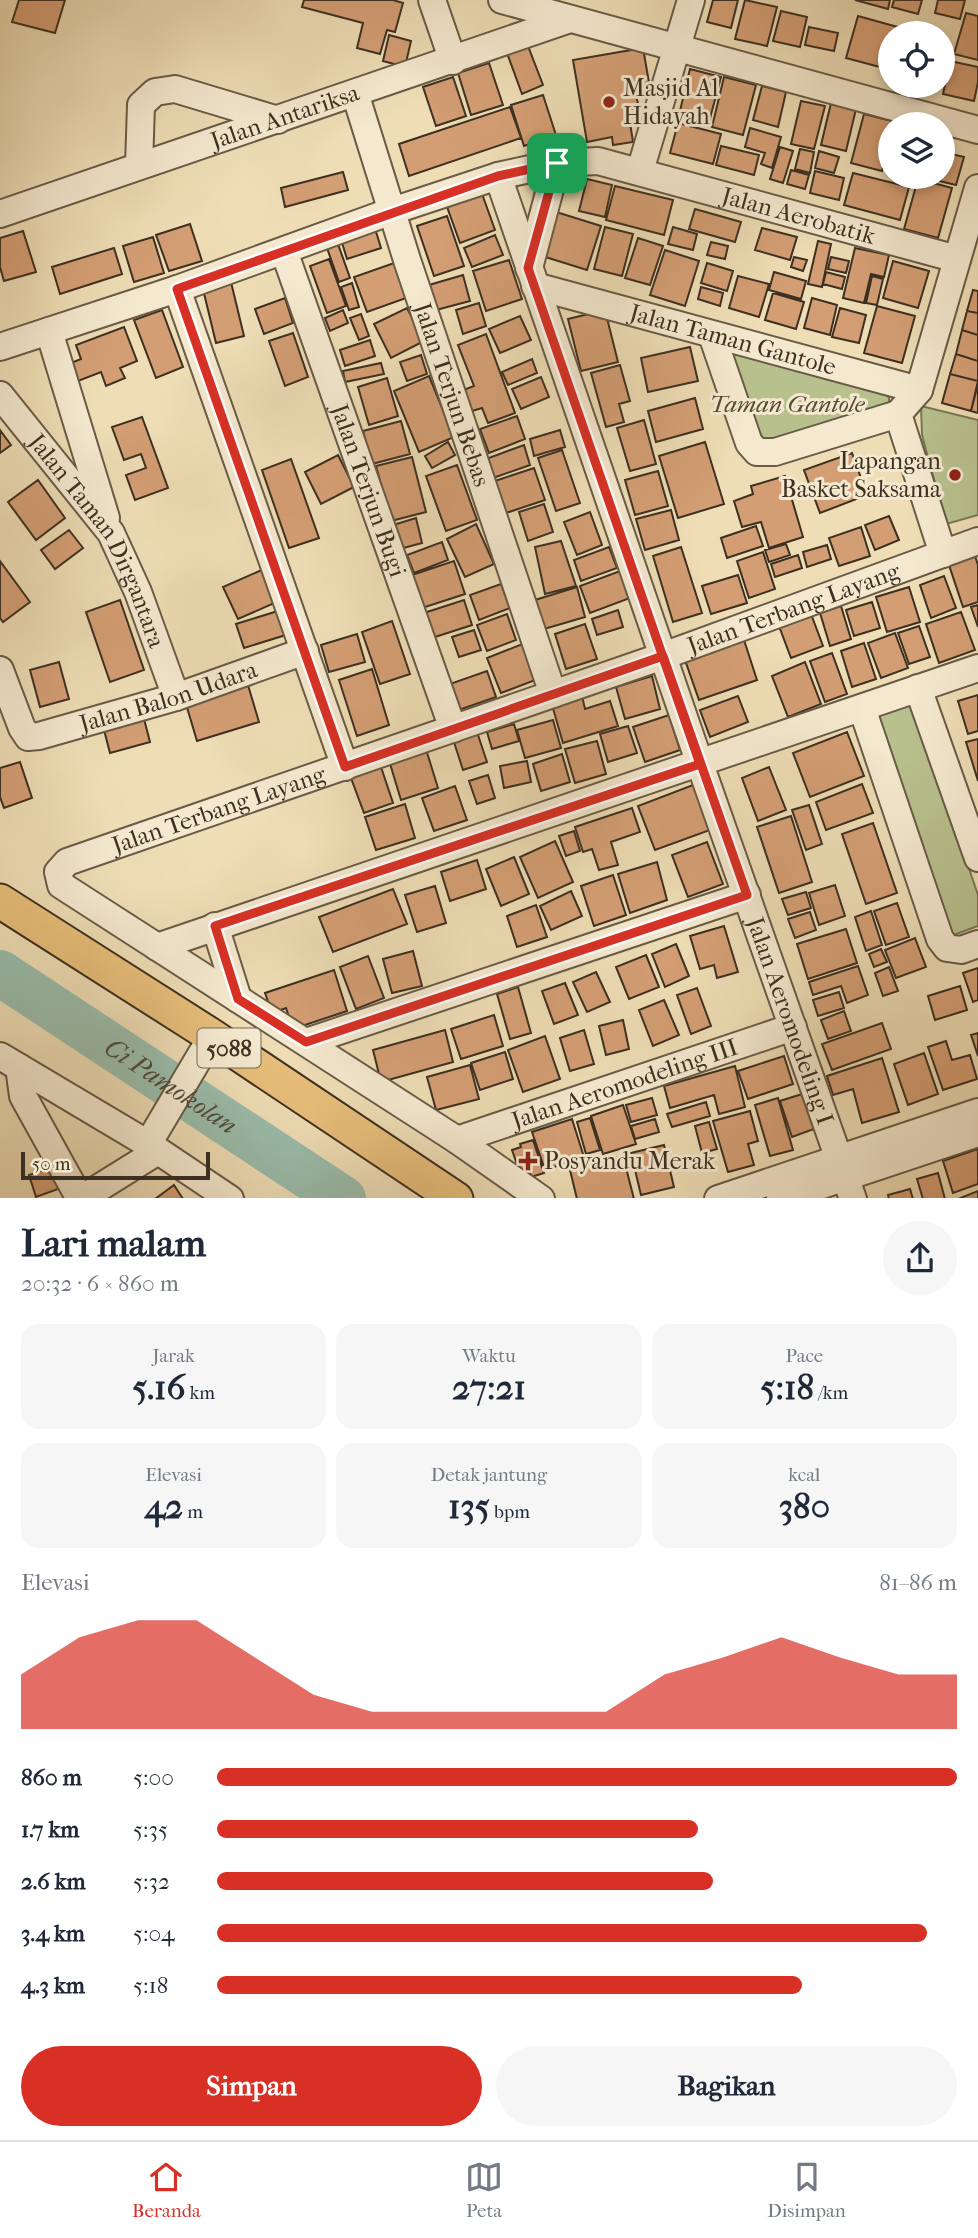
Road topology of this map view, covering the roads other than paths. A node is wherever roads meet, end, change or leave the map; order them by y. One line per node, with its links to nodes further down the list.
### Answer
1 (432, 0): 6 (street)
2 (502, 0): 4 (street)
3 (691, 0): 5 (street)
4 (570, 19): 5 (street); 6 (street, Jalan Antariksa)
5 (677, 48): 9 (street); 12 (street)
6 (453, 61): 7 (street, Jalan Antariksa)
7 (355, 93): 8 (street, Jalan Antariksa); 15 (street, Jalan Terjun Bebas)
8 (278, 120): 11 (street, Jalan Antariksa); 11 (street)
9 (978, 130)
10 (557, 163): 12 (street, Jalan Aerobatik); 13 (street, Jalan Aerobatik); 19 (street)
11 (139, 166): 16 (street, Jalan Antariksa)
12 (640, 172): 18 (street, Jalan Aerobatik)
13 (498, 176): 15 (street, Jalan Aerobatik); 19 (street, Jalan Aeromodeling I)
14 (978, 188): 18 (street)
15 (392, 211): 17 (street, Jalan Aerobatik); 35 (street, Jalan Terjun Bebas)
16 (0, 215)
17 (284, 251): 20 (street, Jalan Aerobatik); 38 (street, Jalan Terjun Bugi)
18 (957, 259): 24 (street)
19 (532, 277): 22 (street, Jalan Taman Gantole); 31 (street, Jalan Aeromodeling I)
20 (177, 289): 21 (street, Jalan Aerobatik); 30 (street)
21 (49, 331): 23 (street, Jalan Aerobatik); 27 (street)
22 (712, 335): 24 (street, Jalan Taman Gantole); 26 (street)
23 (0, 347)
24 (919, 390): 26 (street)
25 (0, 395): 27 (street, Jalan Taman Dirgantara)
26 (898, 414): 29 (street)
27 (111, 533): 36 (street, Jalan Taman Dirgantara)
28 (978, 541): 29 (street, Jalan Terbang Layang)
29 (943, 554): 31 (street, Jalan Terbang Layang)
30 (306, 651): 36 (street, Jalan Balon Udara); 40 (street)
31 (663, 656): 35 (street, Jalan Terbang Layang); 39 (street, Jalan Aeromodeling I)
32 (978, 668): 34 (street)
33 (0, 670): 36 (street, Jalan Balon Udara)
34 (918, 688): 37 (street); 41 (street)
35 (553, 694): 38 (street, Jalan Terbang Layang)
36 (176, 697)
37 (862, 708): 39 (street); 45 (street)
38 (453, 729): 40 (street, Jalan Terbang Layang)
39 (700, 764): 42 (street, Jalan Aeromodeling I); 44 (street)
40 (345, 767): 46 (street, Jalan Terbang Layang)
41 (978, 858)
42 (747, 895): 48 (street, Jalan Aeromodeling I); 50 (street)
43 (0, 901): 49 (main road, 5088)
44 (215, 926): 46 (street); 47 (street)
45 (978, 944)
46 (157, 947): 47 (street)
47 (238, 999): 50 (street)
48 (793, 1027): 54 (street, Jalan Aeromodeling III); 56 (street, Jalan Aeromodeling I)
49 (208, 1042): 55 (street); 60 (main road, 5088)
50 (306, 1042): 54 (street)
51 (9, 1062): 55 (street); 57 (street)
52 (978, 1112): 56 (street)
53 (978, 1133): 56 (street)
54 (457, 1140): 61 (street)
55 (154, 1143): 58 (street); 59 (street)
56 (847, 1179): 62 (street); 63 (street)
57 (79, 1198)
58 (81, 1198)
59 (229, 1198)
60 (454, 1198)
61 (540, 1198)
62 (722, 1198)
63 (783, 1198)

